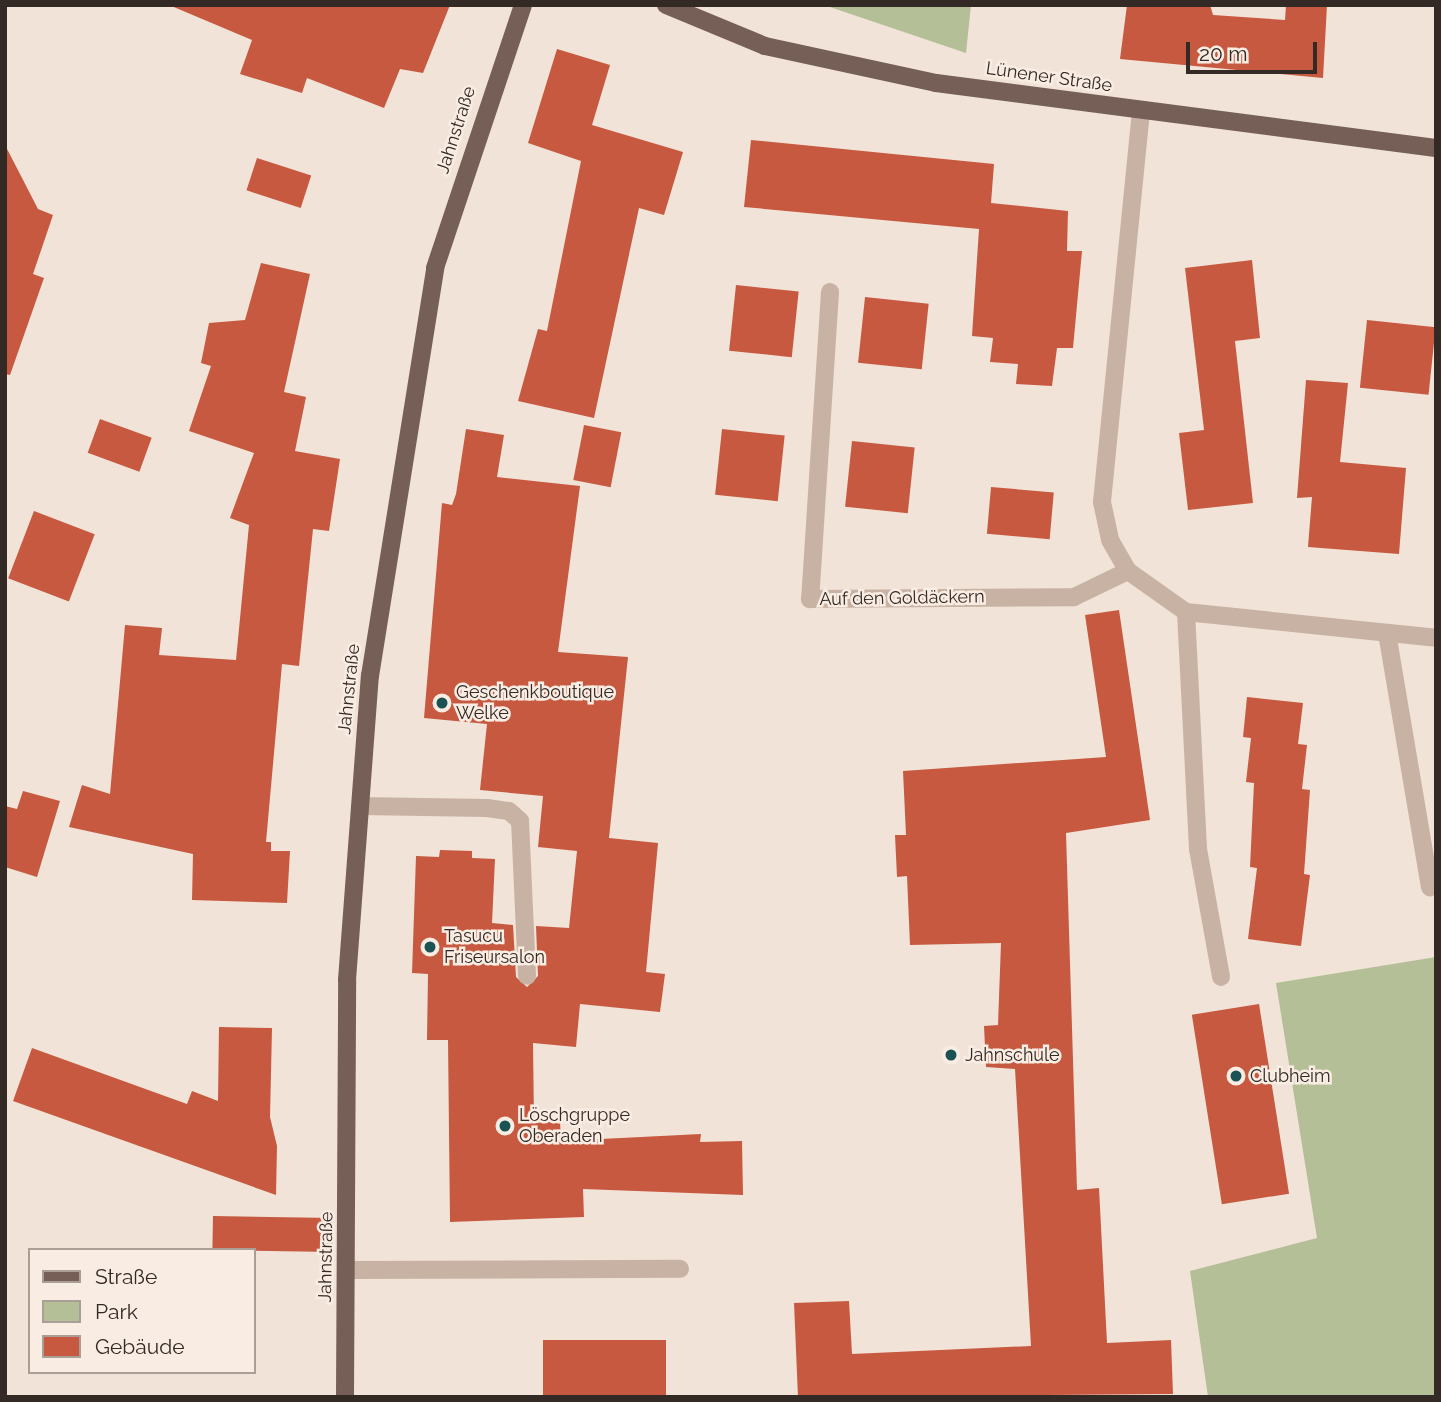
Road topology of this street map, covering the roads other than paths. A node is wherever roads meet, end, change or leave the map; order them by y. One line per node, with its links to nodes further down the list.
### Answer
1 (523, 5): 10 (main road, Jahnstraße)
2 (666, 5): 3 (main road, Lünener Straße)
3 (1141, 111): 4 (main road, Lünener Straße); 6 (street)
4 (1436, 148)
5 (830, 292): 6 (street, Auf den Goldäckern)
6 (1128, 572): 7 (street)
7 (1186, 612): 8 (street); 13 (street)
8 (1387, 633): 9 (street); 11 (street)
9 (1436, 638)
10 (360, 806): 12 (street); 15 (main road, Jahnstraße)
11 (1430, 887)
12 (527, 976)
13 (1221, 977)
14 (680, 1269): 15 (street)
15 (347, 1270): 16 (main road, Jahnstraße)
16 (345, 1397)

